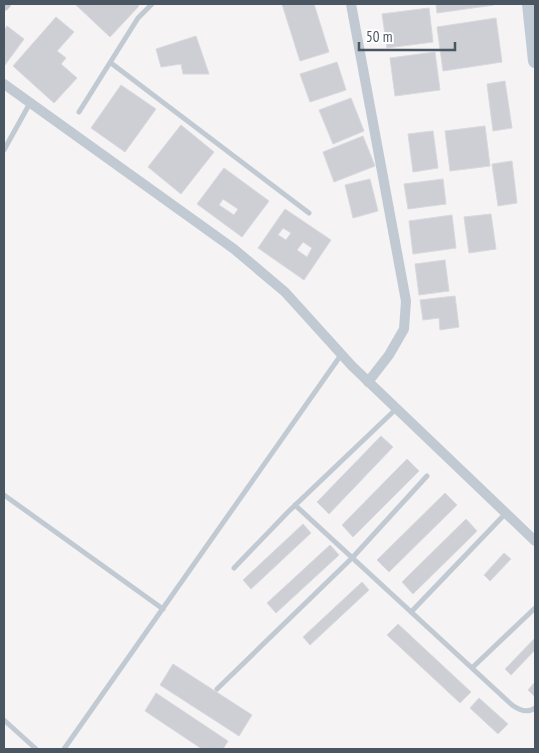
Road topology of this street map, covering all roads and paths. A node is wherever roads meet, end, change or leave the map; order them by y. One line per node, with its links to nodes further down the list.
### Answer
1 (152, 4): 5 (lane)
2 (350, 4): 12 (street)
3 (529, 4): 4 (main road)
4 (535, 61)
5 (111, 63): 8 (lane); 10 (lane)
6 (4, 84): 7 (street)
7 (30, 102): 9 (lane); 11 (street)
8 (79, 112)
9 (4, 150)
10 (309, 213)
11 (341, 354): 12 (street); 22 (lane)
12 (368, 382): 13 (street)
13 (396, 409): 16 (lane); 17 (street)
14 (427, 476): 19 (lane)
15 (4, 495): 22 (lane)
16 (295, 505): 19 (lane); 20 (lane)
17 (506, 513): 18 (street); 23 (lane)
18 (535, 541)
19 (353, 557): 23 (lane); 25 (lane)
20 (234, 568)
21 (535, 608): 24 (lane)
22 (162, 609): 29 (lane)
23 (412, 611): 24 (lane)
24 (472, 668): 26 (lane)
25 (217, 689)
26 (535, 708)
27 (4, 720): 28 (lane)
28 (36, 749)
29 (64, 749)

